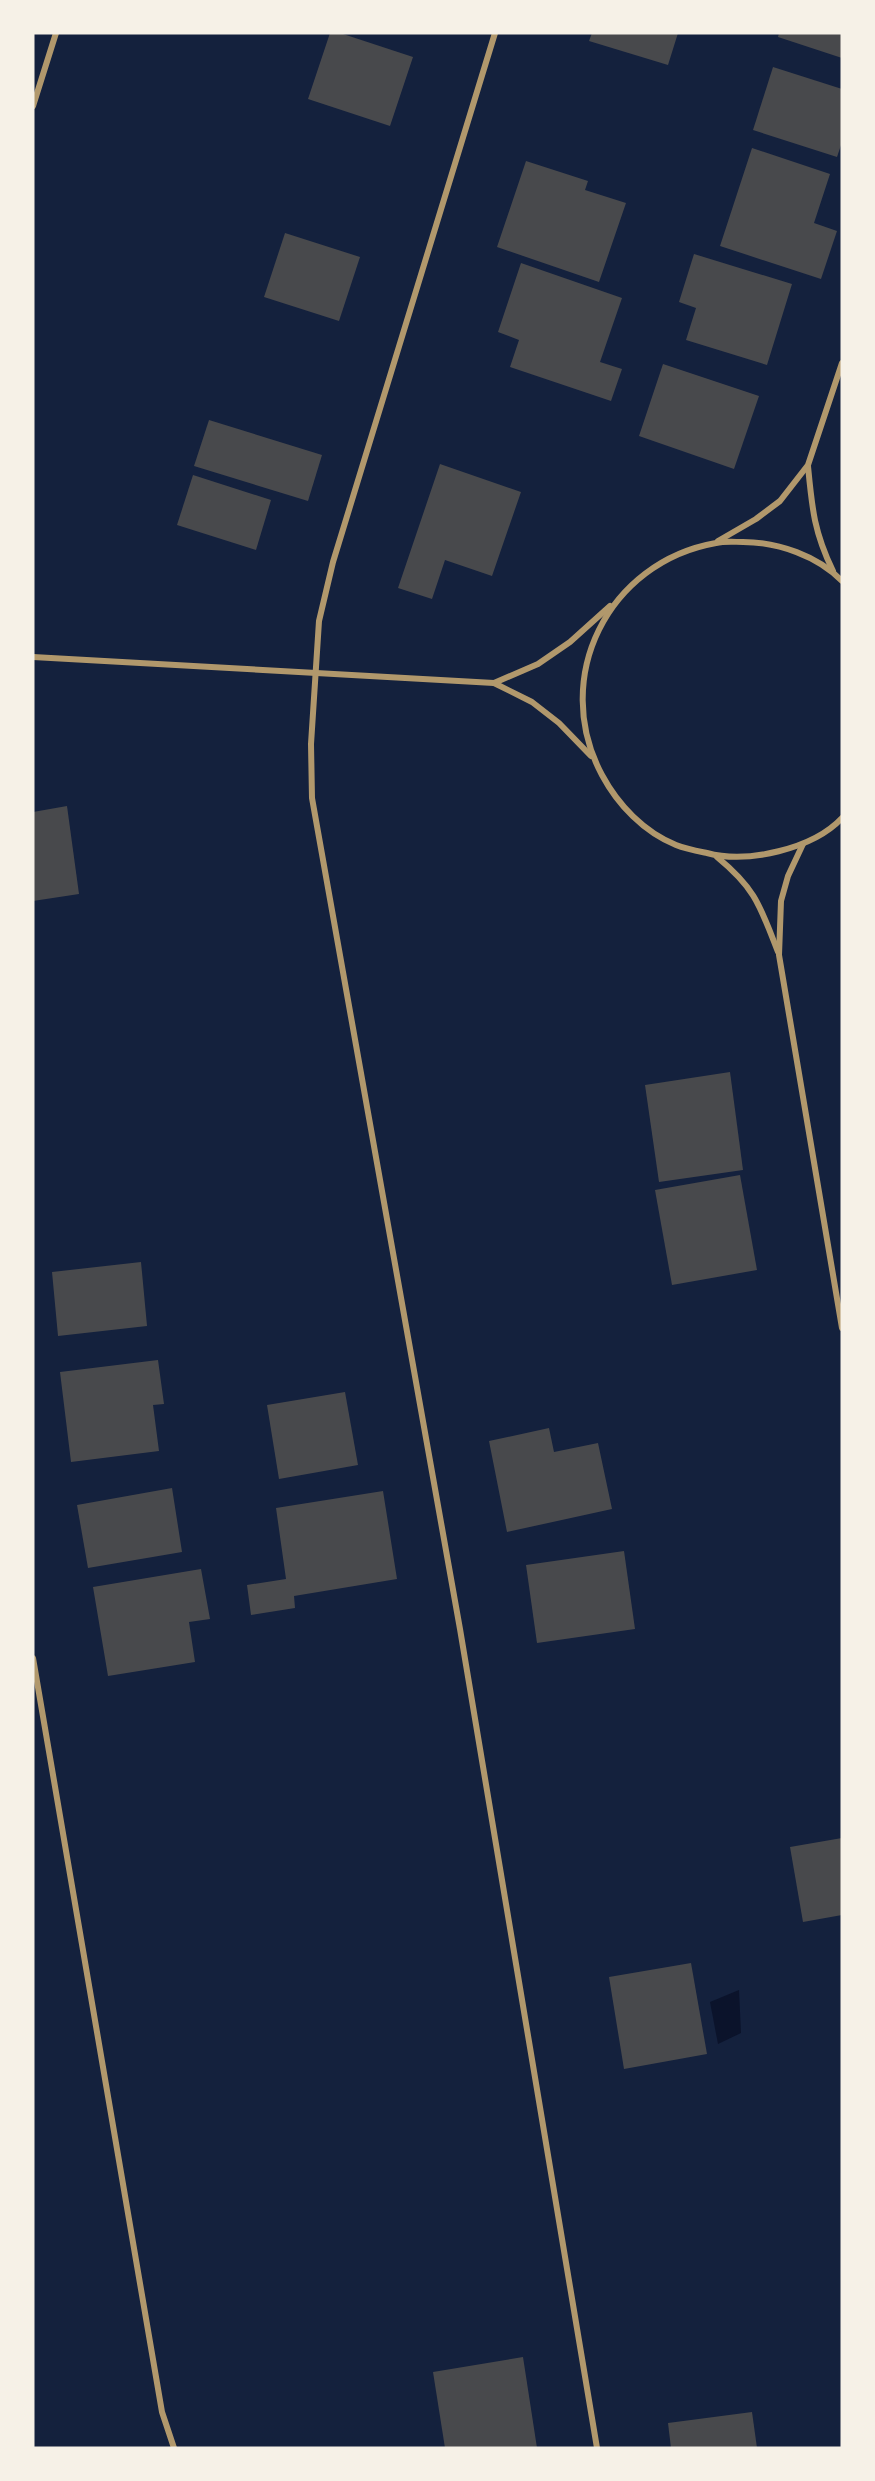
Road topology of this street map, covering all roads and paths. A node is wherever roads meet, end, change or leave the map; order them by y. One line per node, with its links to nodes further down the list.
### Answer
1 (56, 33): 3 (street)
2 (495, 33): 11 (street)
3 (33, 106)
4 (842, 363): 5 (street)
5 (808, 465): 6 (street); 7 (street)
6 (717, 542): 7 (street); 9 (street)
7 (834, 573): 8 (street)
8 (842, 581)
9 (614, 603): 12 (street); 13 (street)
10 (33, 657): 11 (street)
11 (315, 674): 12 (street); 21 (street)
12 (494, 683): 13 (street)
13 (592, 757): 16 (street)
14 (842, 818): 15 (street)
15 (803, 844): 16 (street); 17 (street)
16 (716, 856): 17 (street)
17 (779, 955): 18 (street)
18 (842, 1328)
19 (33, 1658): 20 (street)
20 (174, 2448)
21 (597, 2448)

